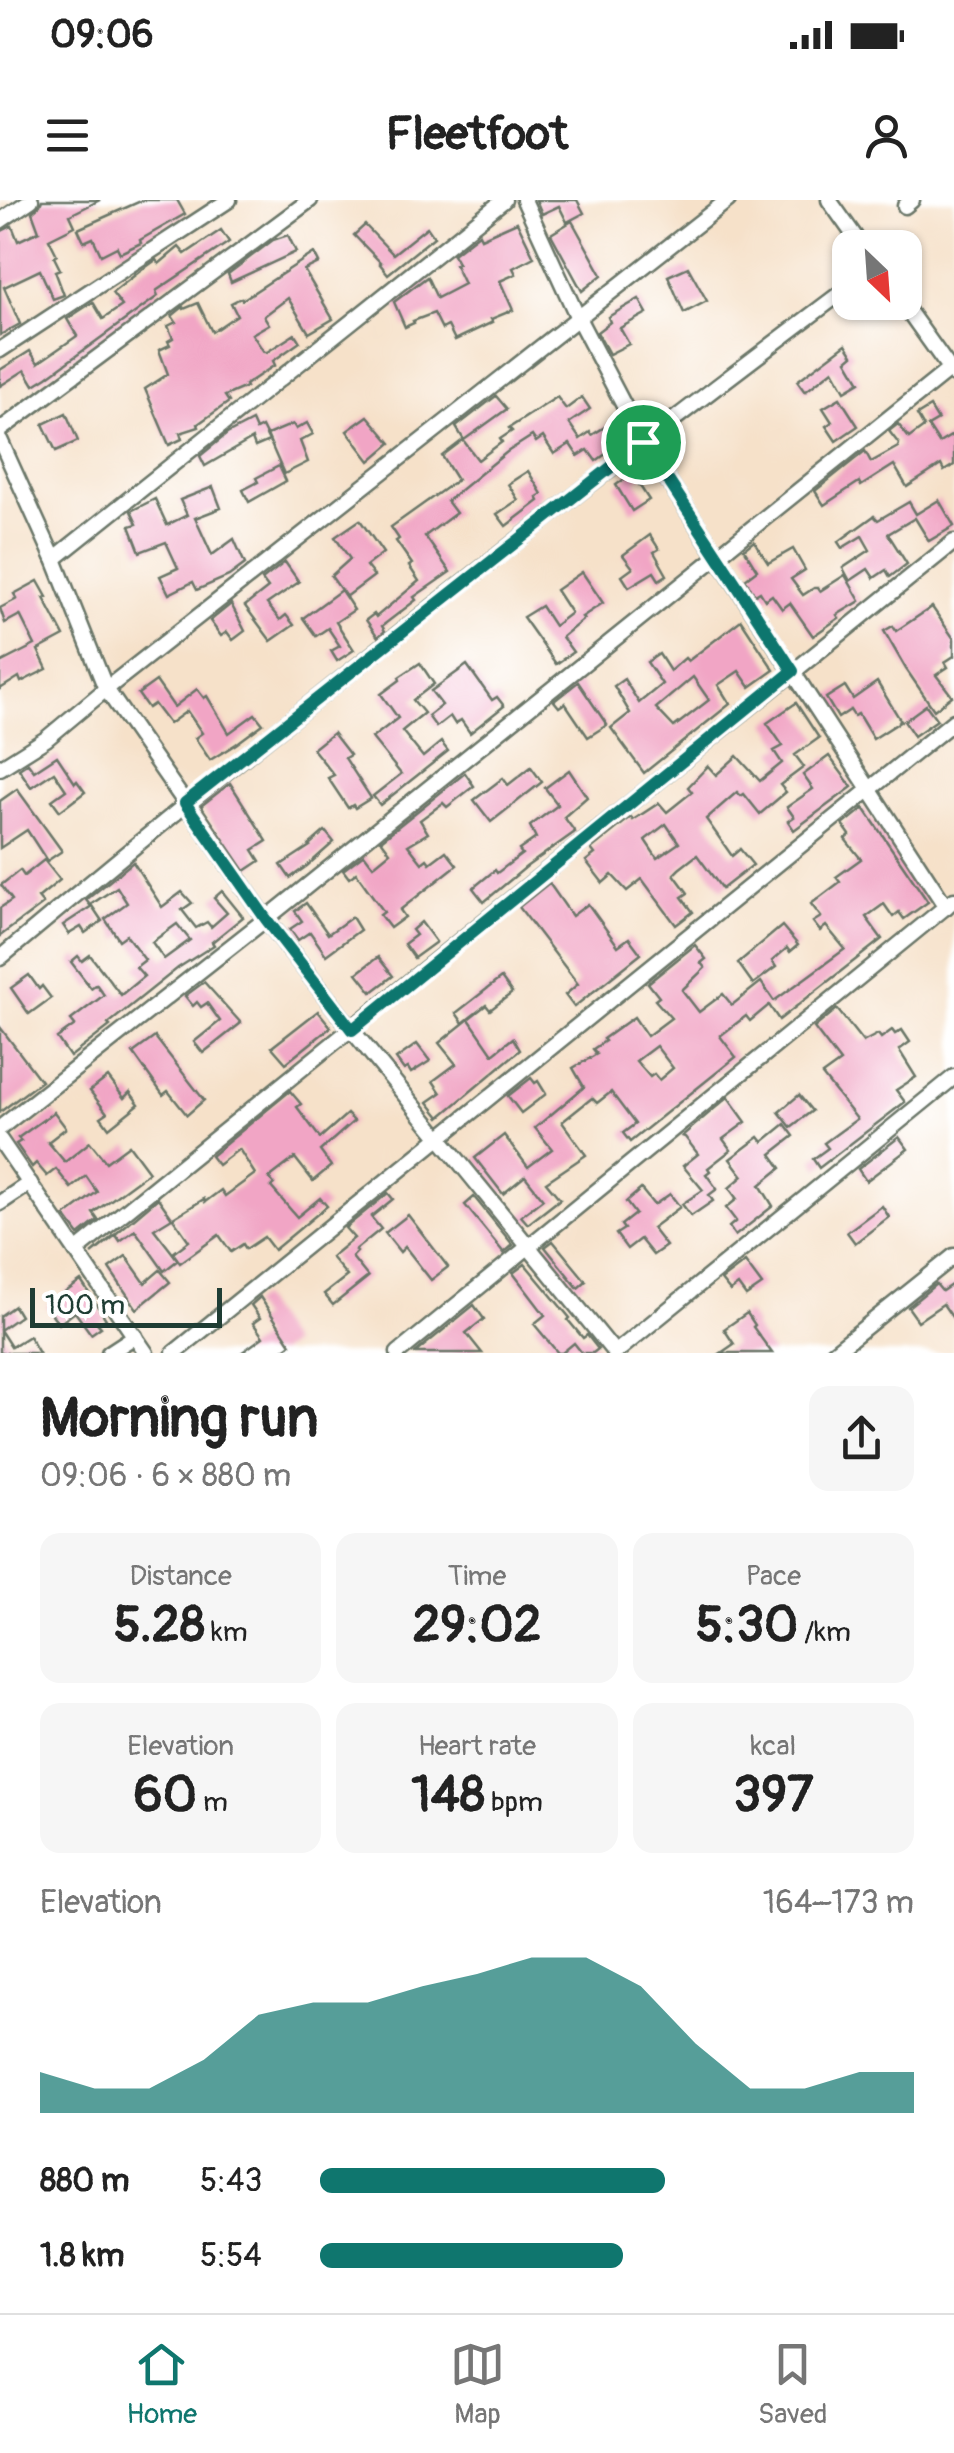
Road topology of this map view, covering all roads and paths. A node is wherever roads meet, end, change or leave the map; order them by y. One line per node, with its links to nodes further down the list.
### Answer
1 (31, 200): 9 (street)
2 (229, 200): 14 (street)
3 (310, 200): 8 (street)
4 (504, 200): 21 (street)
5 (524, 200): 12 (street)
6 (728, 200): 12 (street)
7 (829, 200): 10 (street)
8 (293, 205): 16 (street)
9 (0, 221)
10 (850, 230)
11 (832, 300): 18 (street)
12 (578, 318): 18 (street); 23 (street)
13 (915, 320): 15 (street)
14 (0, 350)
15 (952, 372): 20 (street)
16 (0, 430)
17 (0, 440): 21 (street)
18 (643, 442): 20 (street); 27 (street)
19 (954, 542): 22 (street)
20 (718, 557): 22 (street); 29 (street)
21 (54, 559): 23 (street)
22 (793, 671): 26 (street); 31 (street)
23 (106, 689): 25 (street); 27 (street)
24 (954, 721): 26 (street)
25 (0, 768)
26 (869, 789): 28 (street); 34 (street)
27 (185, 803): 29 (street); 30 (street)
28 (950, 903): 38 (street)
29 (266, 919): 31 (street); 33 (street)
30 (0, 958)
31 (352, 1030): 34 (street); 39 (street)
32 (954, 1077): 38 (street)
33 (0, 1128)
34 (439, 1138): 38 (street); 44 (street)
35 (0, 1140): 36 (street)
36 (30, 1183): 37 (street); 39 (street)
37 (0, 1203)
38 (528, 1247): 45 (street)
39 (76, 1250): 41 (street)
40 (954, 1256): 46 (street)
41 (135, 1336): 42 (street); 43 (street)
42 (110, 1353)
43 (146, 1353)
44 (174, 1353)
45 (398, 1353)
46 (833, 1353)

